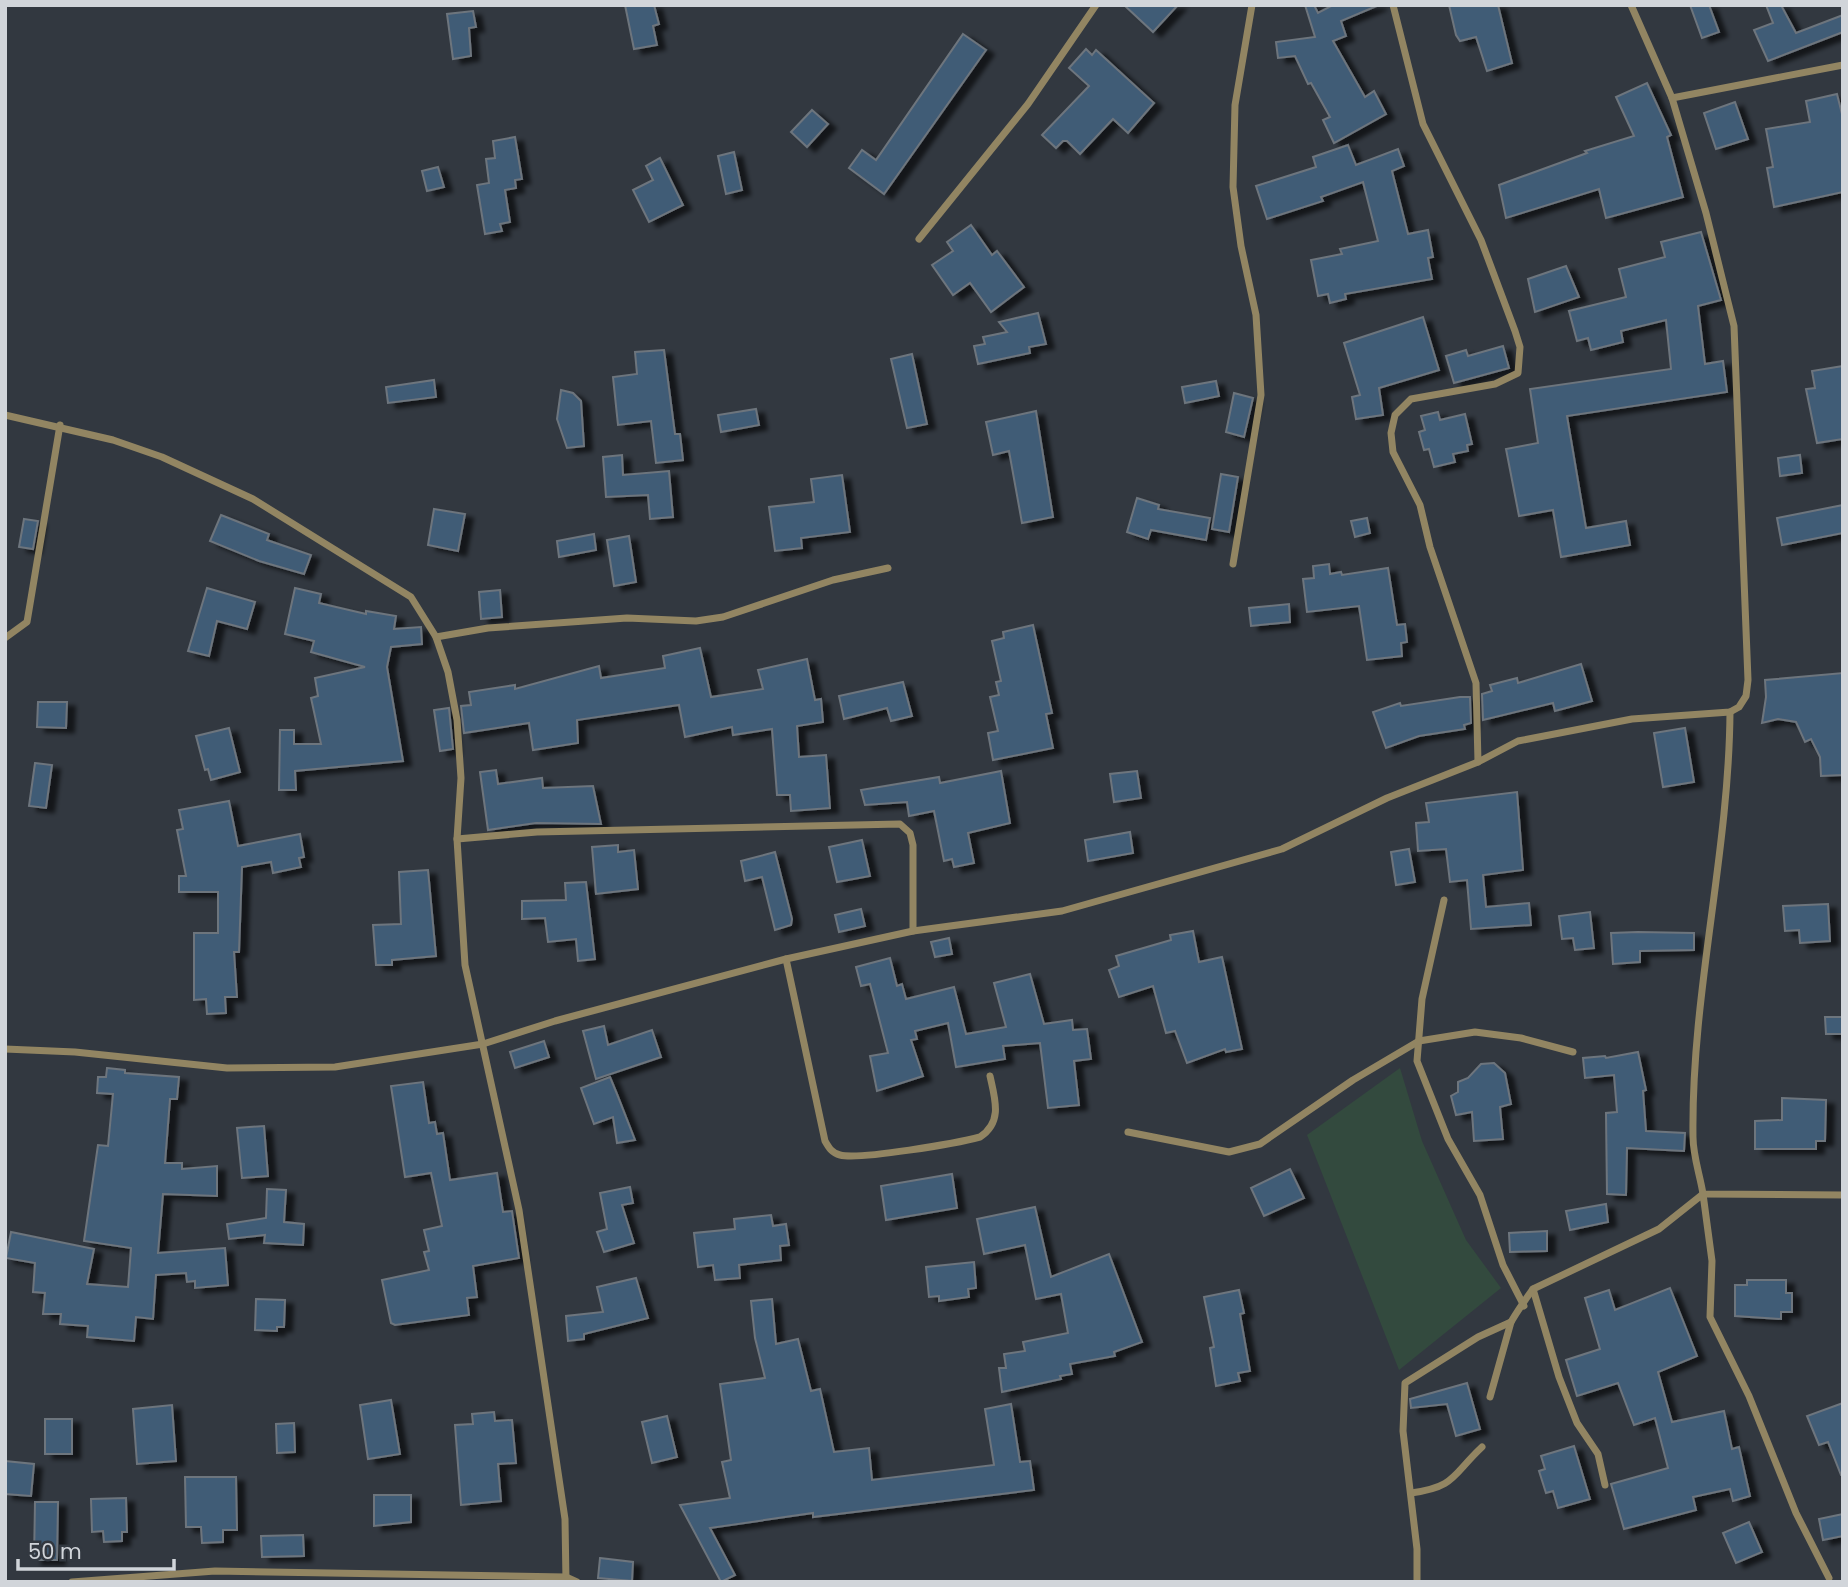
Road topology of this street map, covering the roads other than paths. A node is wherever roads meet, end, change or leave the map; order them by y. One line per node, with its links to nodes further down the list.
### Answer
1 (1096, 5): 7 (street)
2 (1252, 5): 10 (street)
3 (1393, 5): 15 (street)
4 (1631, 5): 6 (street)
5 (1843, 65): 6 (street)
6 (1672, 99): 14 (street)
7 (919, 239)
8 (5, 415): 9 (street)
9 (60, 425): 12 (street); 13 (street)
10 (1233, 564)
11 (888, 568): 12 (street)
12 (436, 637): 16 (street)
13 (5, 638)
14 (1730, 712): 15 (street); 26 (street)
15 (1478, 762): 18 (street)
16 (457, 839): 18 (street); 21 (street)
17 (1444, 900): 20 (street)
18 (913, 931): 19 (street)
19 (786, 959): 21 (street); 24 (street)
20 (1419, 1041): 23 (street); 25 (street); 29 (street)
21 (483, 1044): 22 (street); 36 (street)
22 (5, 1049)
23 (1573, 1052)
24 (990, 1076)
25 (1128, 1132)
26 (1703, 1194): 27 (street); 28 (street); 35 (street)
27 (1843, 1195)
28 (1533, 1289): 29 (street); 33 (street)
29 (1524, 1307): 30 (street)
30 (1511, 1322): 31 (street); 34 (street)
31 (1490, 1398)
32 (1482, 1447): 34 (street)
33 (1605, 1485)
34 (1411, 1493): 39 (street)
35 (1829, 1578)
36 (566, 1579): 37 (street); 38 (street)
37 (72, 1582)
38 (577, 1582)
39 (1417, 1582)

